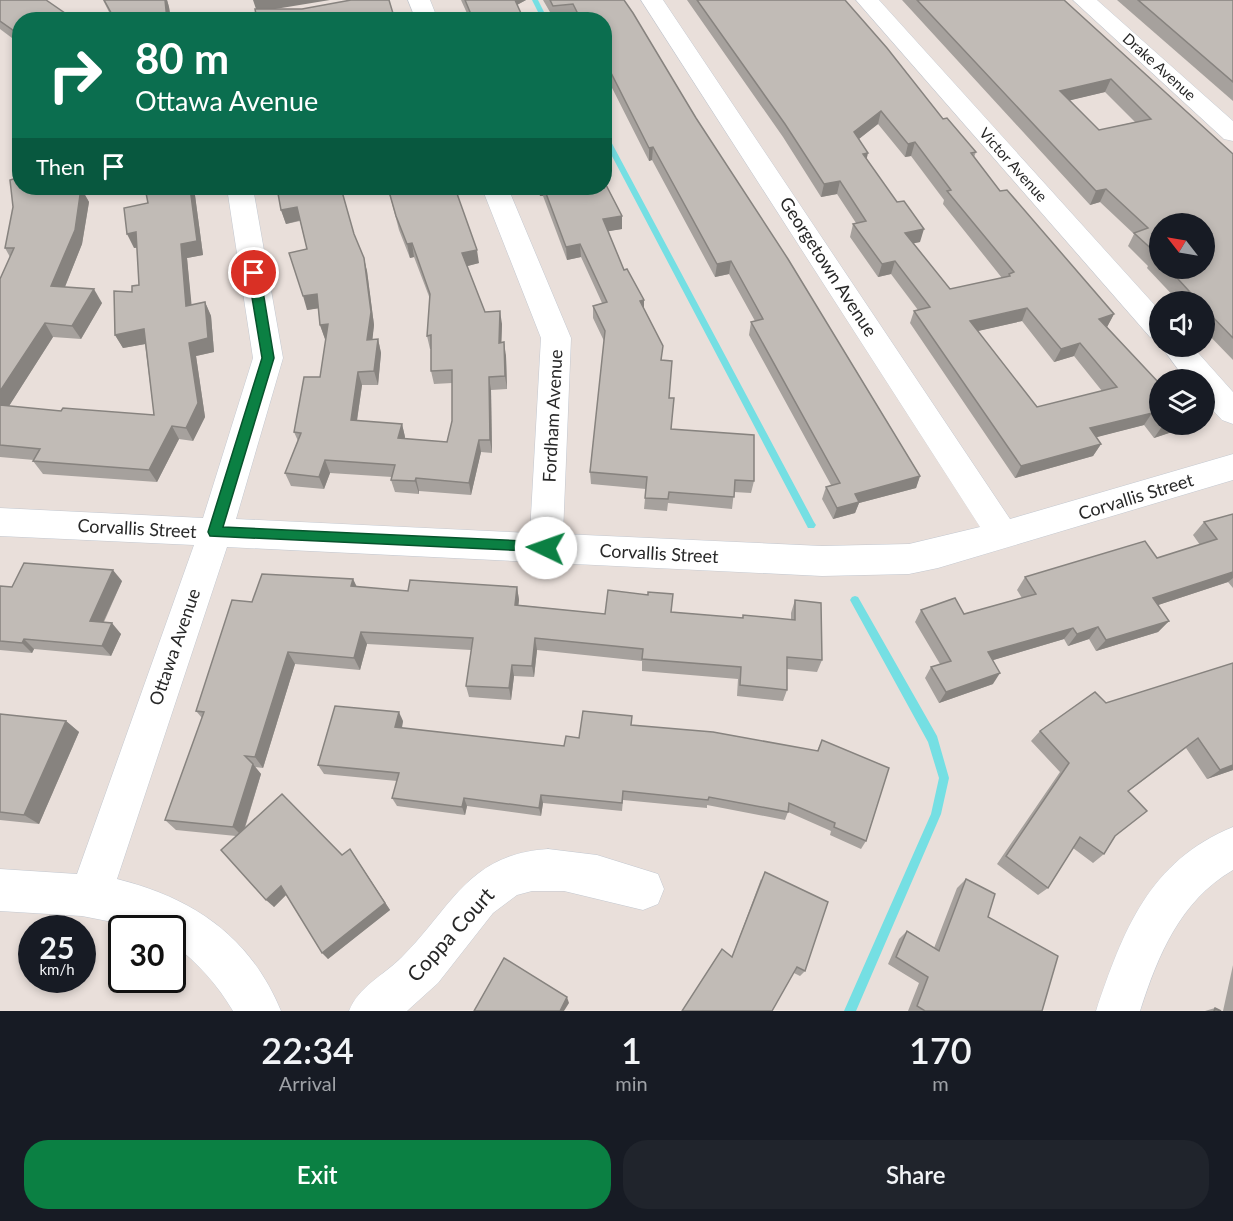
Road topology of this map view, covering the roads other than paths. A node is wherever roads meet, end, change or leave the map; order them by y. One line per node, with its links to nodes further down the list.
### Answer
1 (652, 0): 15 (street, Georgetown Avenue)
2 (867, 0): 7 (street, Victor Avenue)
3 (1084, 0): 4 (street, Drake Avenue)
4 (1233, 134)
5 (241, 195): 14 (street, Ottawa Avenue)
6 (498, 195): 16 (street, Fordham Avenue)
7 (1149, 318)
8 (1184, 357): 9 (street)
9 (1195, 369)
10 (1215, 392): 11 (street)
11 (1233, 412)
12 (1233, 467): 15 (street, Corvallis Street)
13 (0, 522): 14 (street, Corvallis Street)
14 (214, 532): 16 (street, Corvallis Street); 20 (street, Ottawa Avenue)
15 (1002, 537): 16 (street, Corvallis Street)
16 (546, 548)
17 (1233, 847): 23 (street)
18 (644, 889): 22 (street, Coppa Court)
19 (0, 890): 20 (street)
20 (91, 895): 21 (street)
21 (259, 1011)
22 (370, 1011)
23 (1118, 1011)

